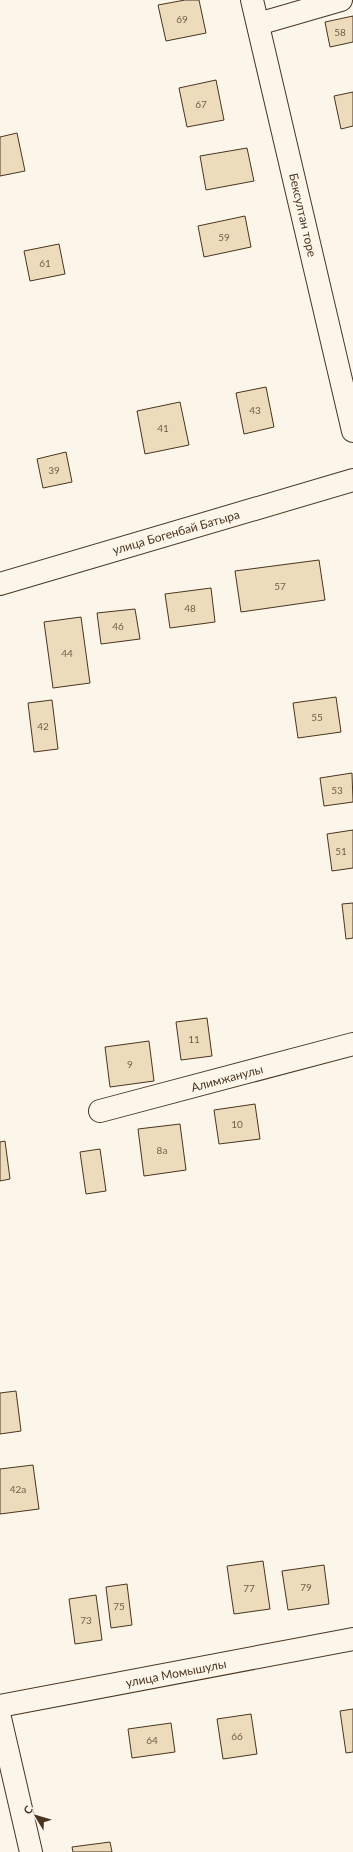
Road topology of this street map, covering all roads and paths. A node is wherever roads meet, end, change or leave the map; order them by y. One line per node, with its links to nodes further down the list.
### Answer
1 (252, 0): 3 (street, Бексултан торе)
2 (341, 0): 3 (street)
3 (258, 24): 4 (street, Бексултан торе)
4 (353, 431)
5 (353, 480): 6 (street, улица Богенбай Батыра)
6 (0, 584)
7 (353, 1044): 8 (street, Алимжанулы)
8 (100, 1111)
9 (353, 1639): 10 (street, улица Момышулы)
10 (0, 1706)
11 (0, 1718): 12 (street)
12 (31, 1852)

